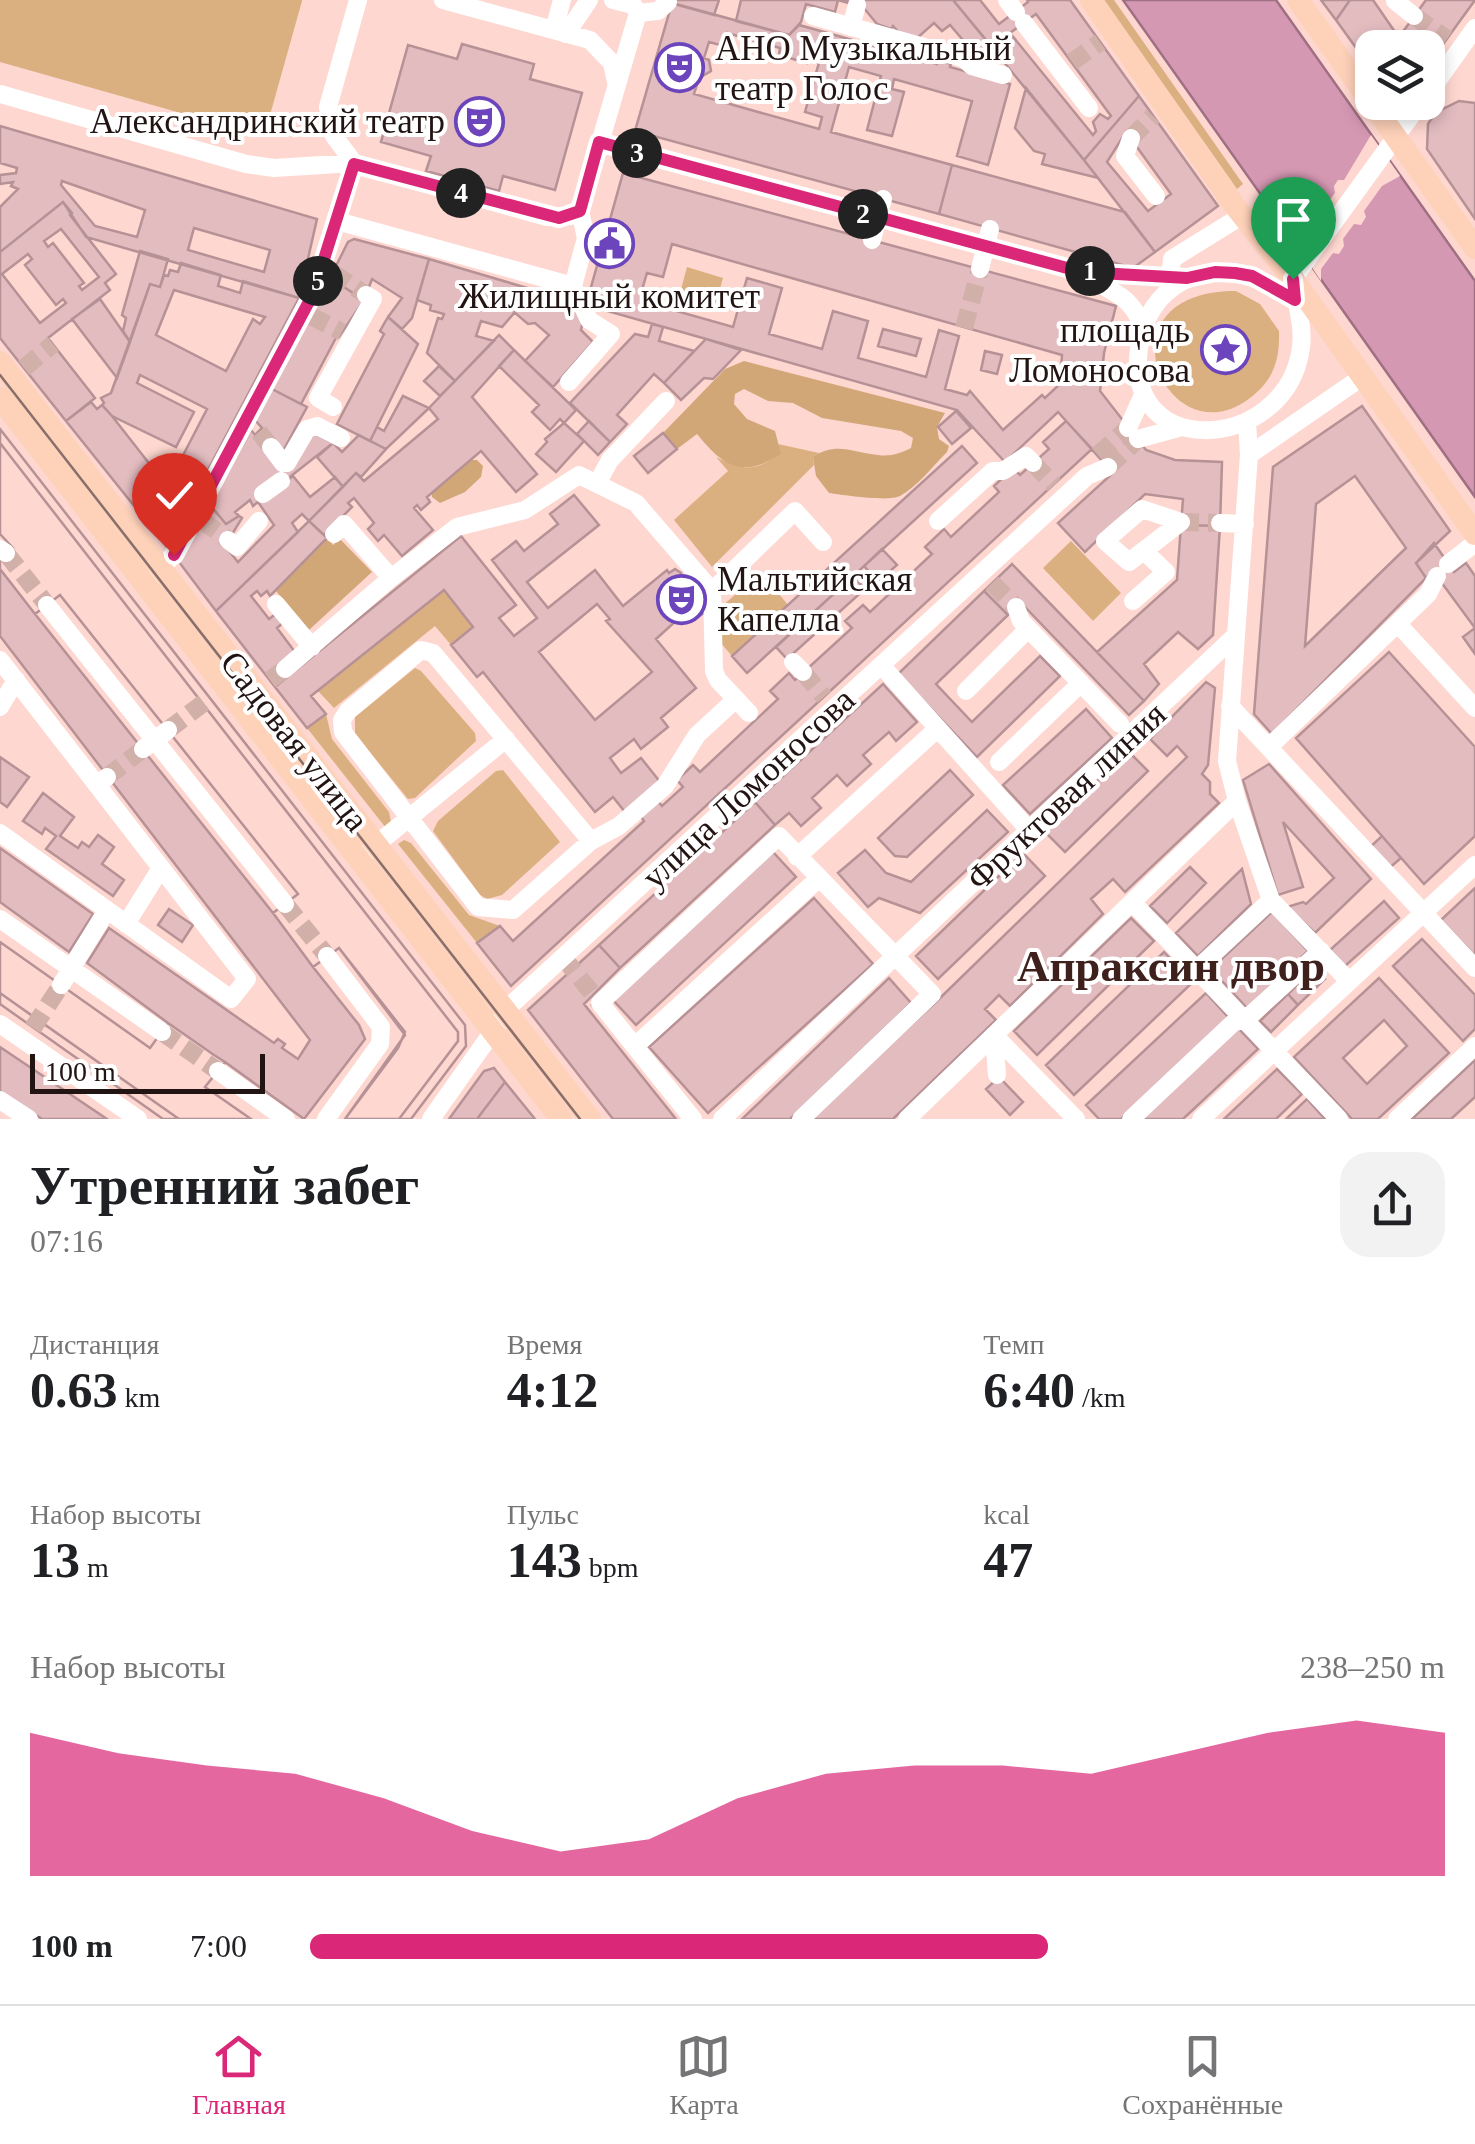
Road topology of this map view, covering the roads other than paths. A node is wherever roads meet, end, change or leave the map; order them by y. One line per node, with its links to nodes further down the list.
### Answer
1 (358, 0): 27 (street)
2 (443, 0): 17 (street)
3 (562, 0): 17 (street)
4 (589, 0): 17 (street)
5 (613, 0): 12 (street)
6 (1090, 0): 31 (main road)
7 (1298, 0): 26 (main road)
8 (1395, 1): 14 (street)
9 (668, 2): 12 (street)
10 (856, 5): 15 (street)
11 (1016, 11): 22 (street)
12 (638, 13): 20 (street)
13 (813, 16): 15 (street)
14 (1414, 16)
15 (851, 27): 19 (street)
16 (1475, 28): 18 (street)
17 (560, 32): 20 (street)
18 (1445, 60)
19 (1003, 75)
20 (616, 82): 25 (street)
21 (0, 94): 27 (street)
22 (1089, 108)
23 (1408, 120): 26 (street)
24 (1131, 138): 28 (street)
25 (599, 142): 29 (street); 30 (street)
26 (1390, 146): 35 (main road); 39 (street)
27 (354, 164): 30 (street); 32 (street)
28 (1156, 196)
29 (880, 208): 33 (street); 34 (street)
30 (580, 211): 40 (street)
31 (1243, 216): 38 (street); 39 (main road)
32 (337, 221): 40 (street); 70 (street)
33 (988, 238): 36 (street); 37 (street)
34 (872, 240)
35 (1475, 248)
36 (980, 269)
37 (1082, 272): 38 (street); 42 (street)
38 (1179, 278): 39 (street); 42 (street)
39 (1298, 279): 44 (main road); 49 (street)
40 (573, 286): 45 (street)
41 (366, 295): 48 (street)
42 (1143, 327): 46 (street)
43 (9, 376): 70 (main road, Садовая улица)
44 (1362, 377): 51 (street); 65 (main road)
45 (569, 382)
46 (1143, 394): 50 (street); 50 (street)
47 (666, 402): 58 (street)
48 (333, 407)
49 (1247, 421): 50 (street); 51 (street); 54 (street)
50 (1182, 427)
51 (1284, 432): 54 (street)
52 (340, 438): 57 (street)
53 (271, 448): 57 (street)
54 (1249, 456): 63 (street)
55 (1103, 461): 82 (street, улица Ломоносова)
56 (1033, 463): 61 (street)
57 (285, 471): 59 (street)
58 (598, 482): 71 (street); 72 (street)
59 (263, 494)
60 (259, 521): 66 (street)
61 (938, 521)
62 (1220, 523): 63 (street)
63 (1244, 524): 79 (street)
64 (334, 534): 71 (street)
65 (1475, 534)
66 (228, 540)
67 (823, 542): 72 (street)
68 (1475, 543): 77 (street)
69 (1144, 551): 73 (street)
70 (154, 577): 85 (main road, Садовая улица)
71 (391, 578): 80 (street)
72 (712, 591): 87 (street)
73 (1133, 601)
74 (276, 604): 80 (street)
75 (47, 605): 109 (street)
76 (1016, 607): 78 (street)
77 (1398, 624): 90 (street); 95 (street)
78 (1028, 629): 84 (street); 86 (street)
79 (1235, 636): 88 (street); 99 (street, Фруктовая линия)
80 (312, 647): 85 (street)
81 (0, 660): 83 (street)
82 (881, 665): 93 (street); 122 (street, улица Ломоносова)
83 (16, 680): 89 (street); 105 (street)
84 (1080, 683): 92 (street); 96 (street)
85 (247, 688): 102 (main road, Садовая улица)
86 (966, 691)
87 (736, 698): 91 (street); 101 (street)
88 (1230, 706): 95 (street); 97 (street)
89 (0, 708)
90 (1475, 708)
91 (749, 713)
92 (1120, 724)
93 (937, 729): 99 (street); 103 (street)
94 (506, 739): 98 (street); 98 (street); 101 (street)
95 (1269, 747): 111 (street)
96 (999, 762)
97 (1237, 800): 107 (street); 108 (street)
98 (410, 819): 101 (street); 102 (street)
99 (1029, 830): 115 (street, Фруктовая линия)
100 (0, 833): 110 (street)
101 (591, 842)
102 (368, 852): 122 (main road, Садовая улица)
103 (797, 856): 106 (street); 126 (street)
104 (1475, 864): 111 (street)
105 (161, 868): 113 (street); 113 (street)
106 (818, 880): 115 (street); 126 (street)
107 (1271, 900): 114 (street); 118 (street)
108 (1132, 902): 118 (street); 125 (street)
109 (285, 904)
110 (107, 910): 113 (street); 119 (street)
111 (1424, 913): 117 (street); 120 (street)
112 (0, 919): 119 (street)
113 (126, 924)
114 (1321, 952): 120 (street); 121 (street)
115 (895, 955): 140 (street, Фруктовая линия); 141 (street)
116 (327, 956): 135 (street)
117 (1475, 968)
118 (1197, 969): 121 (street)
119 (66, 976): 124 (street)
120 (1350, 981): 128 (street)
121 (1246, 1020): 128 (street); 144 (street)
122 (500, 1022): 136 (street, улица Ломоносова); 137 (main road, Садовая улица); 138 (main road, Садовая улица)
123 (0, 1024): 133 (street)
124 (162, 1032)
125 (994, 1035): 130 (street); 142 (street); 143 (street)
126 (635, 1046): 139 (street)
127 (1475, 1046): 147 (street)
128 (1275, 1049): 145 (street); 146 (street)
129 (218, 1071): 134 (street)
130 (997, 1074)
131 (0, 1100): 132 (street)
132 (29, 1119)
133 (138, 1119)
134 (286, 1119)
135 (326, 1119)
136 (431, 1119)
137 (562, 1119)
138 (590, 1119)
139 (693, 1119)
140 (722, 1119)
141 (800, 1119)
142 (908, 1119)
143 (1076, 1119)
144 (1131, 1119)
145 (1201, 1119)
146 (1338, 1119)
147 (1397, 1119)

